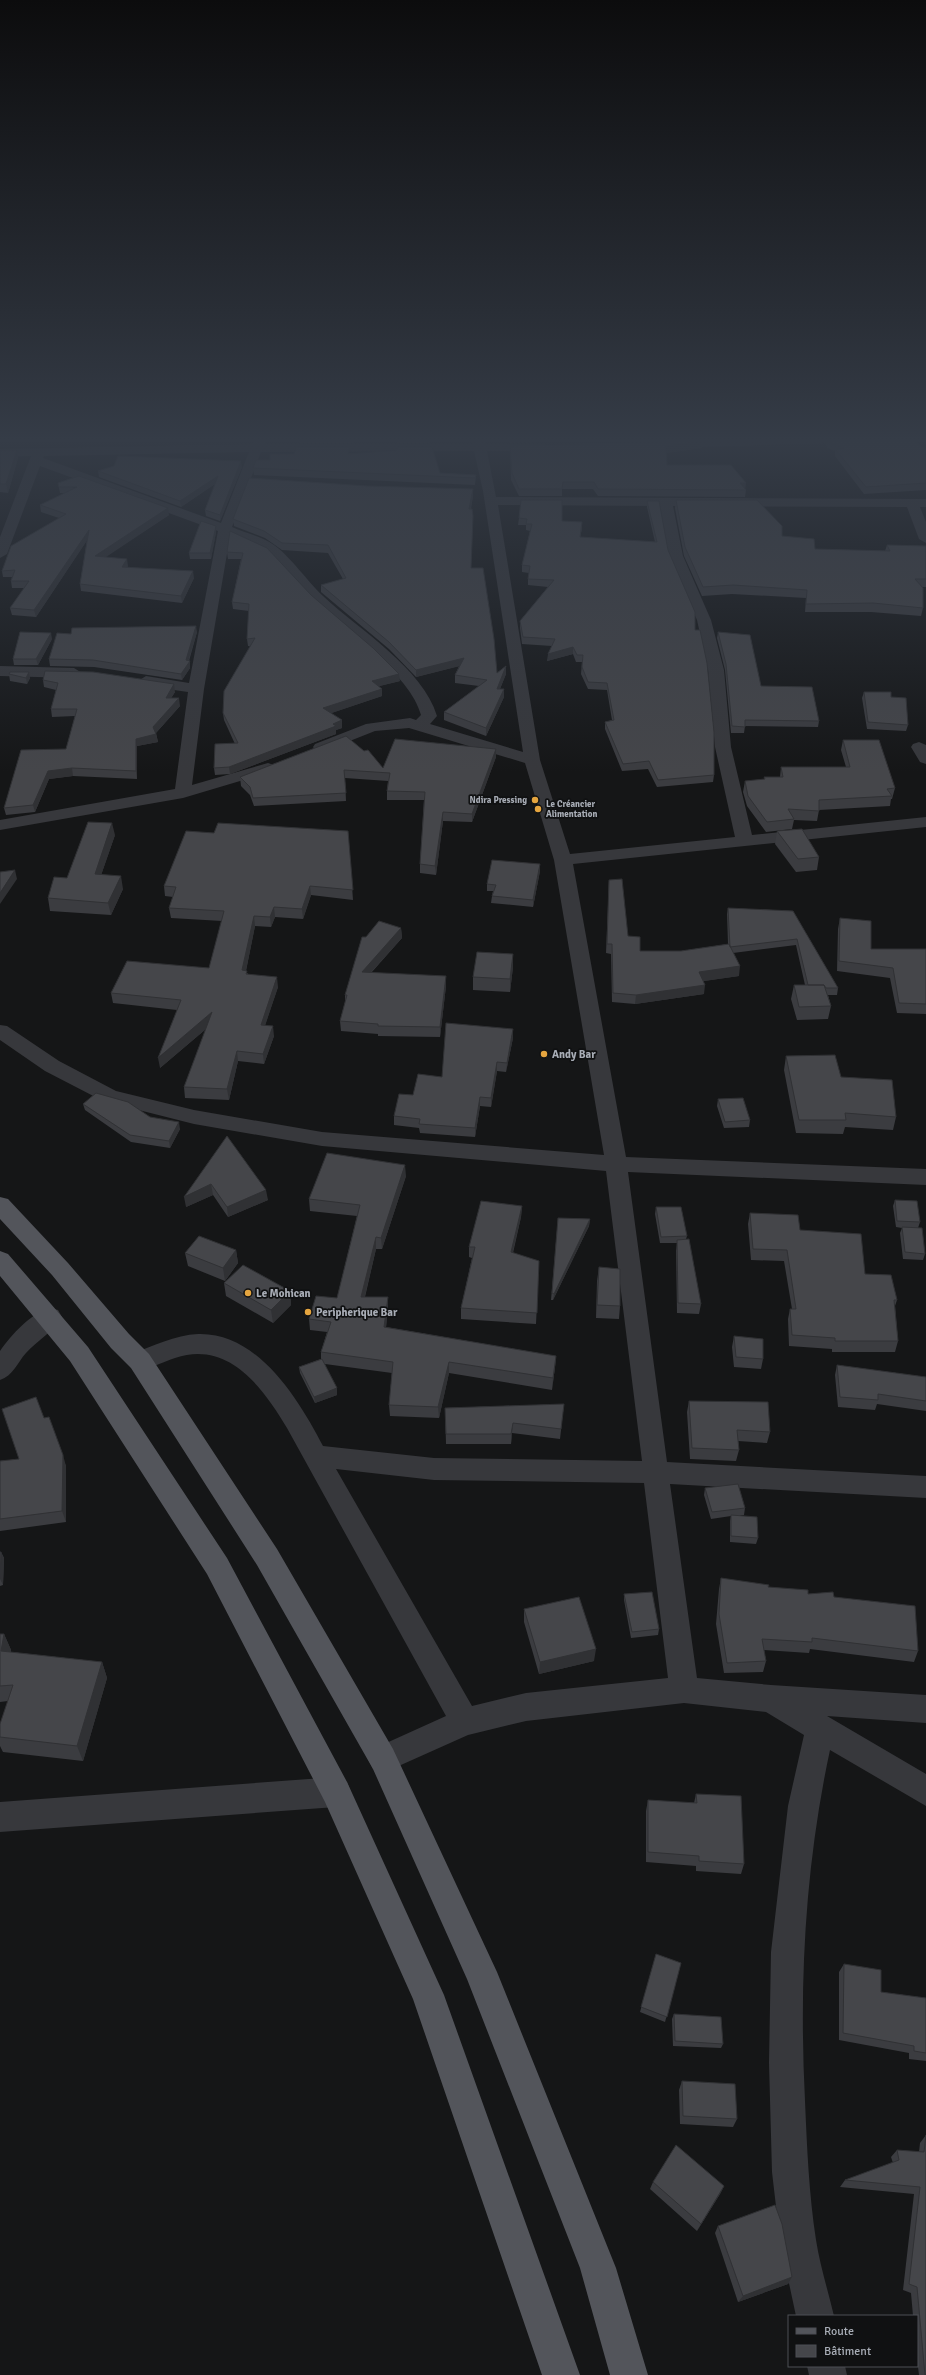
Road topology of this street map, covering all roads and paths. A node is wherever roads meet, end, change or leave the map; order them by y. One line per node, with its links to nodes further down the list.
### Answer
1 (221, 550): 8 (street)
2 (272, 550): 9 (street)
3 (494, 550): 11 (street)
4 (675, 550): 16 (street)
5 (0, 671): 6 (street)
6 (86, 673)
7 (133, 679): 8 (street)
8 (196, 689): 13 (street)
9 (420, 724): 10 (street); 11 (street)
10 (310, 752)
11 (532, 760): 17 (street)
12 (281, 763): 13 (street)
13 (183, 793): 15 (street)
14 (926, 822): 16 (street)
15 (0, 825)
16 (744, 840): 17 (street)
17 (563, 860): 19 (street)
18 (0, 1031): 19 (street)
19 (616, 1164): 20 (street); 27 (street)
20 (926, 1177)
21 (0, 1205): 24 (main road)
22 (0, 1260): 23 (main road)
23 (50, 1317): 25 (street); 36 (main road)
24 (140, 1361): 26 (street); 34 (main road)
25 (0, 1370)
26 (315, 1456): 27 (street); 32 (street)
27 (655, 1472): 28 (street); 29 (street)
28 (926, 1487)
29 (684, 1690): 30 (street); 32 (street)
30 (771, 1699): 31 (street); 33 (street)
31 (926, 1709)
32 (465, 1722): 34 (street)
33 (820, 1730): 35 (street); 38 (street)
34 (383, 1759): 40 (main road)
35 (926, 1791)
36 (336, 1792): 37 (street); 39 (main road)
37 (0, 1817)
38 (815, 2315)
39 (561, 2375)
40 (629, 2375)

